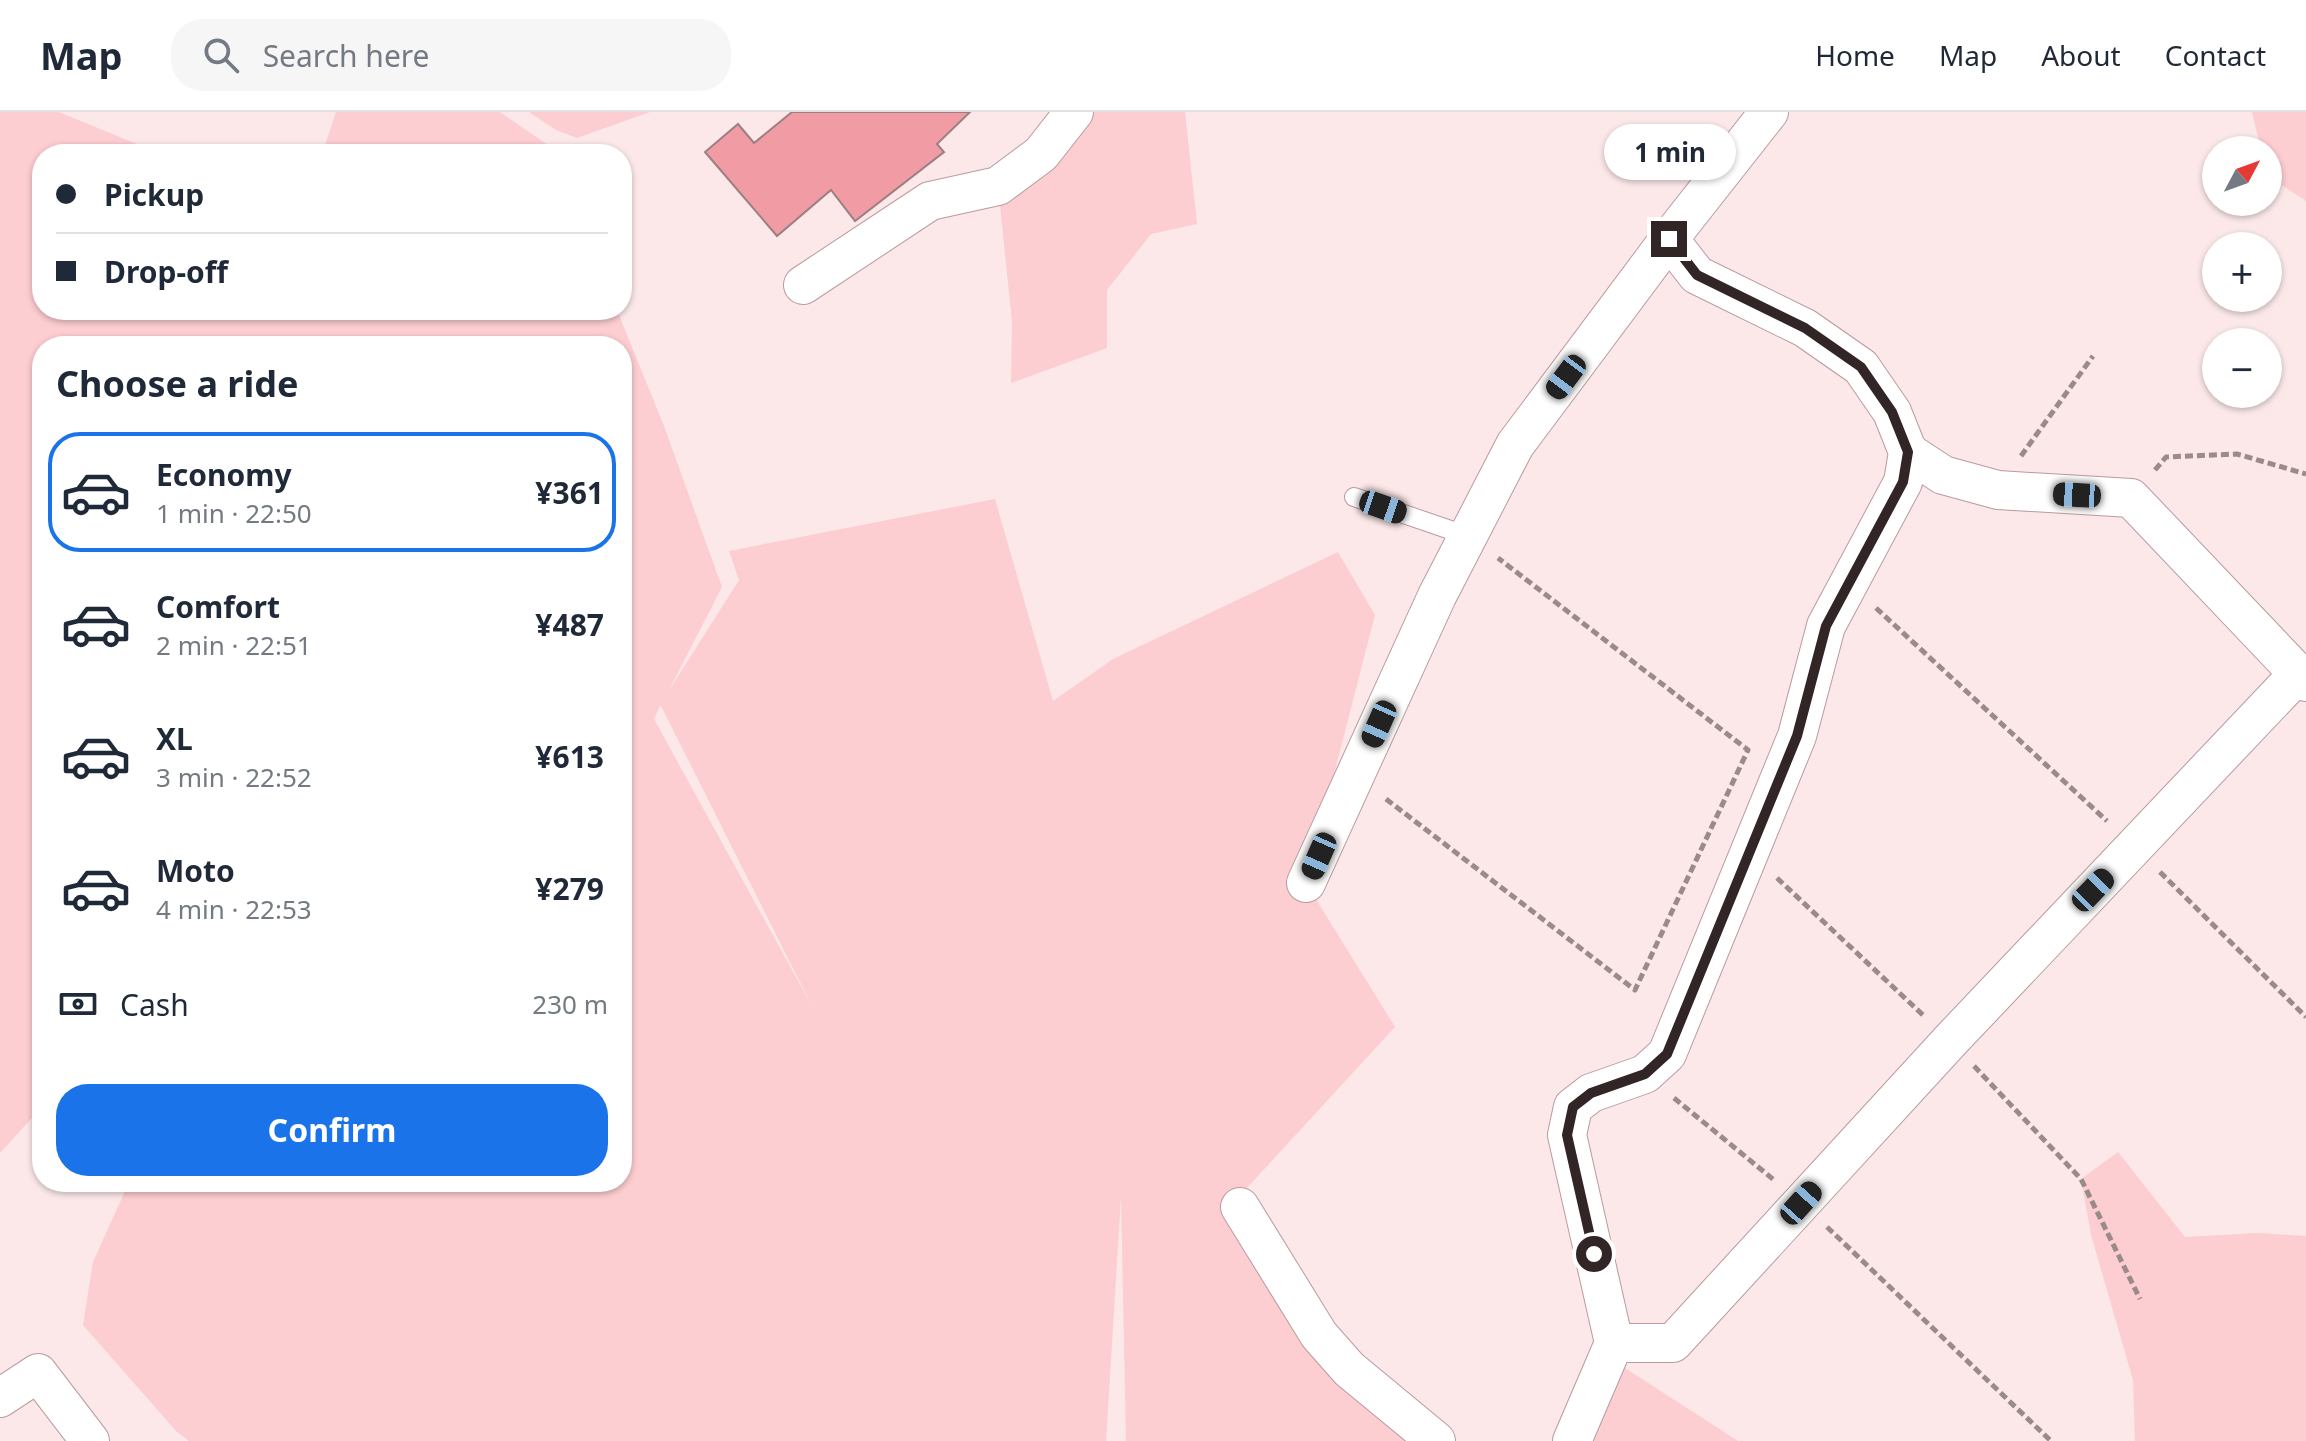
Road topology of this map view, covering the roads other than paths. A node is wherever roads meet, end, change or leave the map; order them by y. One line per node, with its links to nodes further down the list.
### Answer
1 (1074, 112): 4 (street)
2 (1769, 112): 3 (street)
3 (1669, 239): 5 (street); 7 (street)
4 (803, 285)
5 (1908, 452): 8 (street); 11 (street)
6 (1354, 497): 7 (lane)
7 (1468, 536): 9 (street)
8 (2302, 678): 11 (street)
9 (1306, 883)
10 (1240, 1207): 14 (street)
11 (1614, 1343): 15 (street)
12 (0, 1398): 13 (street)
13 (90, 1441)
14 (1436, 1441)
15 (1572, 1441)

